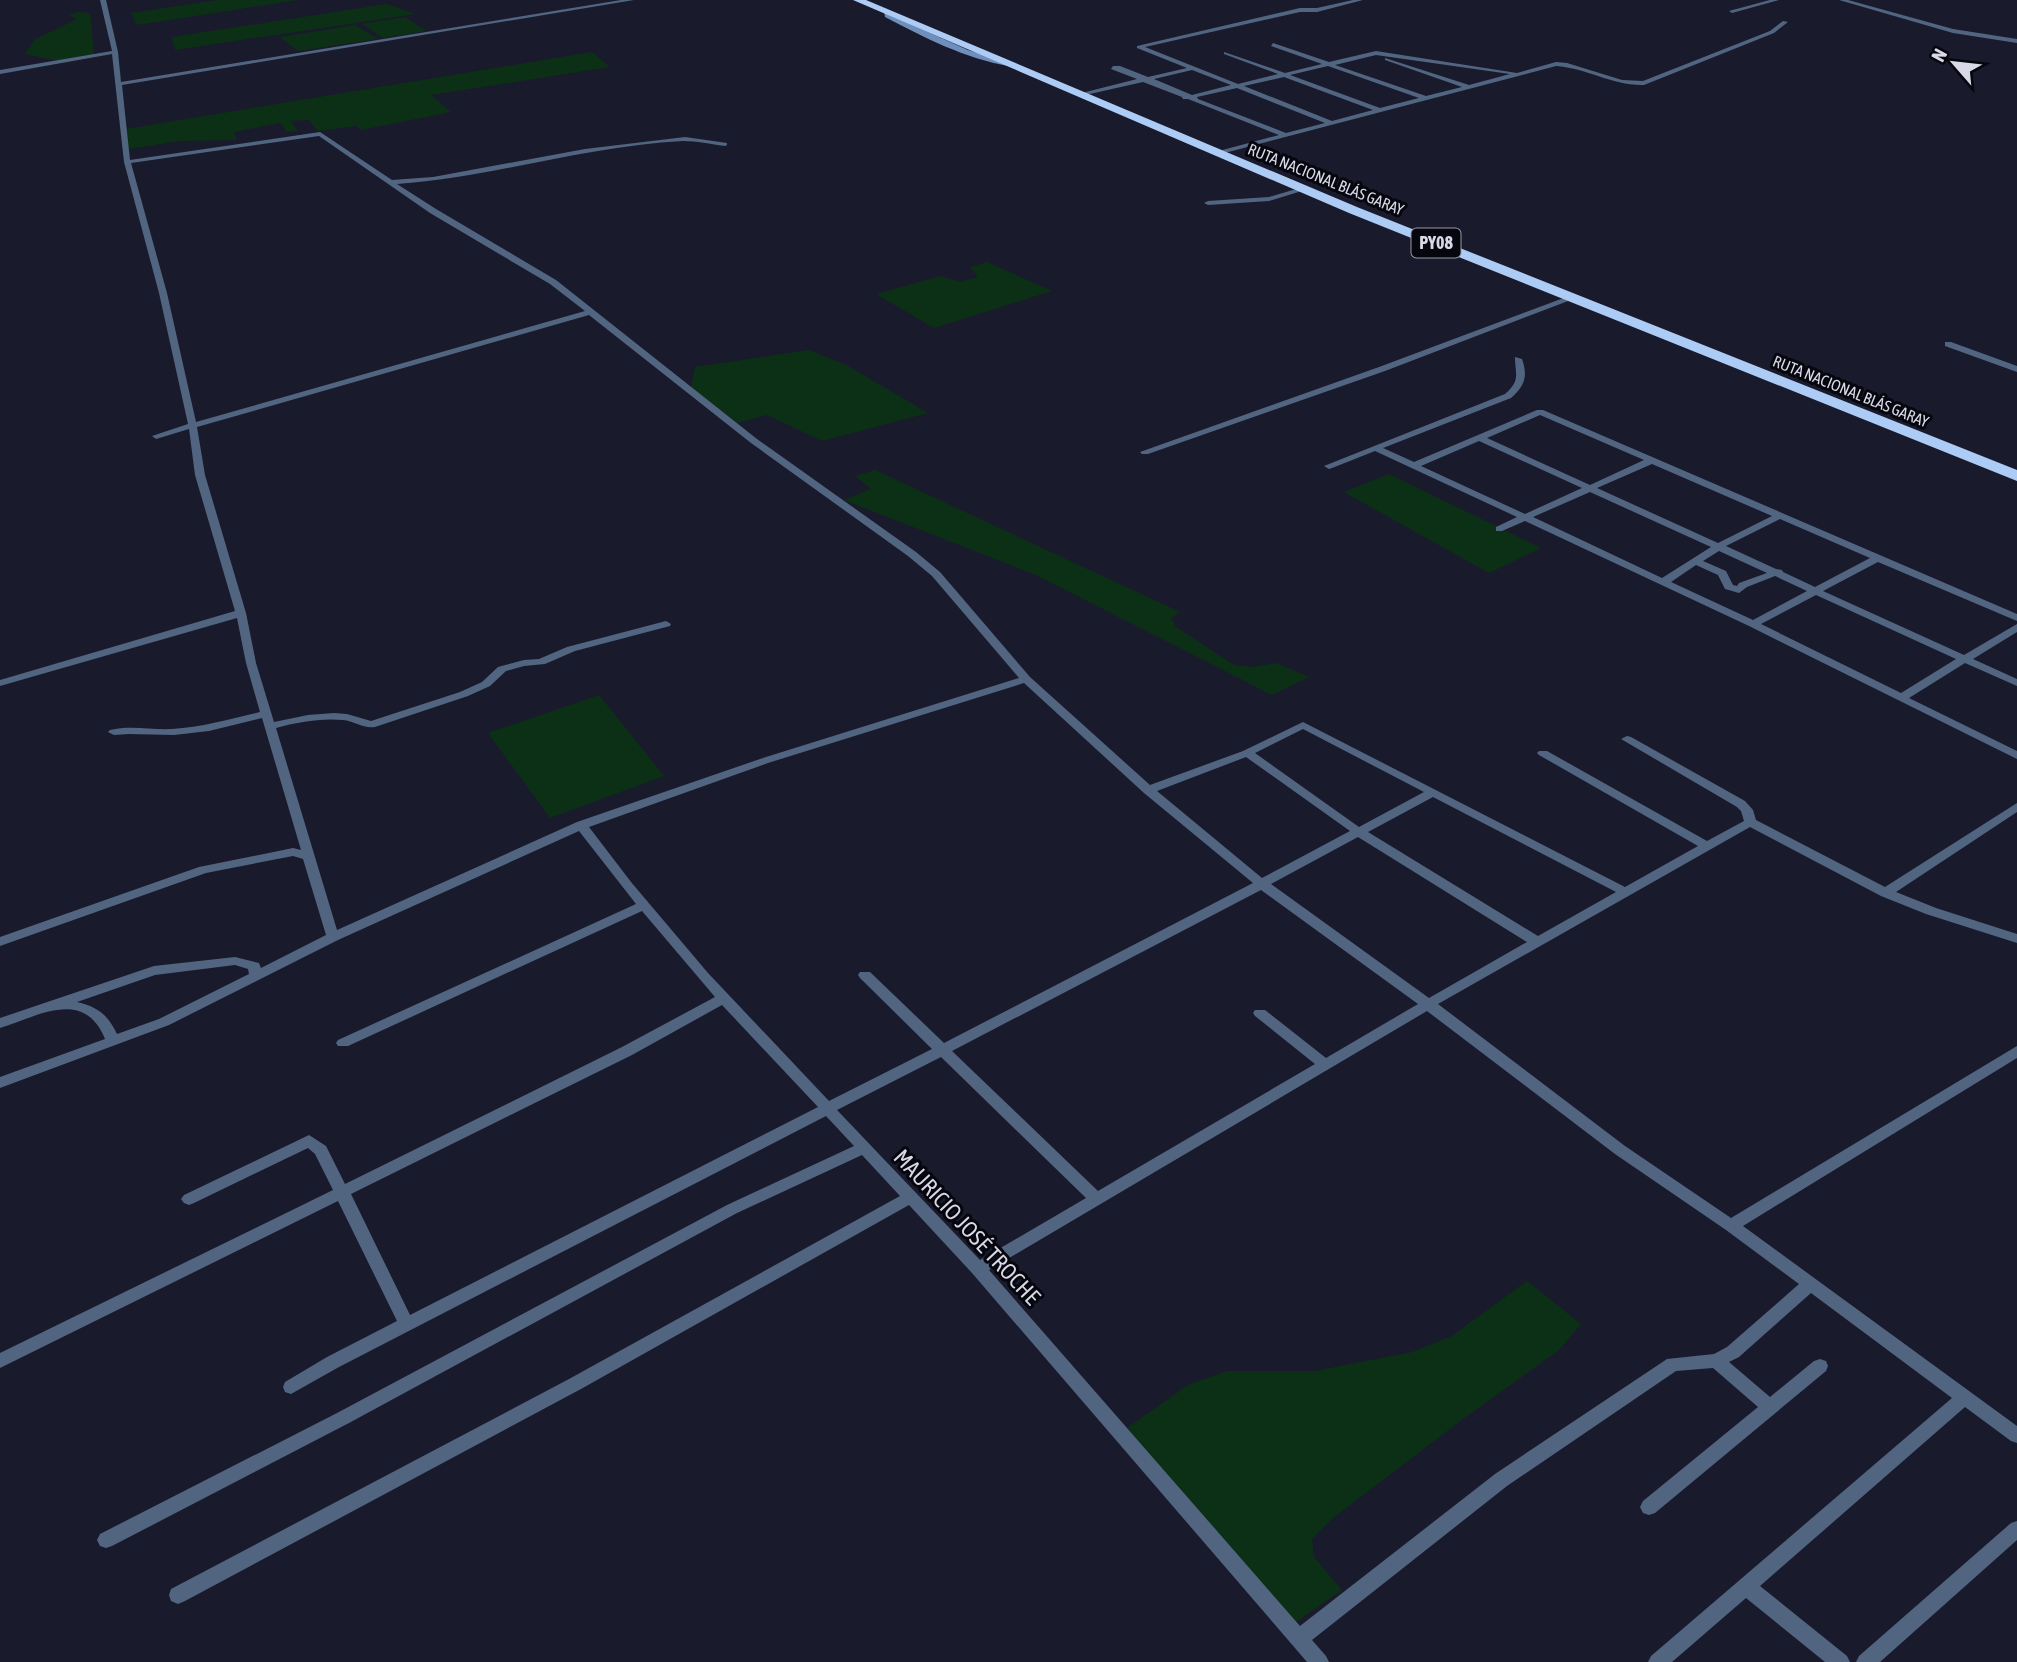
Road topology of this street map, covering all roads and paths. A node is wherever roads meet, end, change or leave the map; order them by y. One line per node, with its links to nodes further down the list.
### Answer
1 (103, 0): 11 (street)
2 (631, 0): 20 (street)
3 (858, 0): 23 (highway, RUTA NACIONAL BLÁS GARAY / PY08)
4 (1360, 0): 15 (street)
5 (1776, 0): 7 (street)
6 (1842, 0): 9 (street)
7 (1732, 11)
8 (1785, 22): 17 (street)
9 (2017, 41)
10 (1273, 45): 14 (street)
11 (115, 52): 16 (street); 20 (street)
12 (1226, 53): 18 (street)
13 (1370, 54): 14 (street); 17 (street); 22 (street)
14 (1328, 64): 18 (street); 25 (street)
15 (1189, 68): 19 (street); 21 (street)
16 (0, 72)
17 (1520, 74): 22 (street)
18 (1282, 75): 21 (street); 26 (street)
19 (1143, 79): 23 (street); 24 (street)
20 (118, 84): 31 (street)
21 (1236, 85): 24 (street); 27 (street)
22 (1469, 87): 25 (street)
23 (1079, 94): 30 (highway, RUTA NACIONAL BLÁS GARAY / PY08)
24 (1188, 97): 28 (street)
25 (1426, 98): 26 (street)
26 (1380, 110): 27 (street)
27 (1332, 123): 28 (street)
28 (1286, 135): 30 (street)
29 (725, 144): 32 (street)
30 (1217, 153): 33 (highway, RUTA NACIONAL BLÁS GARAY / PY08)
31 (127, 162): 32 (street); 40 (street)
32 (391, 182): 36 (street)
33 (1303, 188): 34 (street); 35 (highway, RUTA NACIONAL BLÁS GARAY / PY08)
34 (1208, 203)
35 (1572, 298): 44 (street); 48 (highway, RUTA NACIONAL BLÁS GARAY / PY08)
36 (590, 312): 40 (street); 65 (street)
37 (1948, 344): 39 (street)
38 (1518, 359): 43 (street)
39 (2017, 369)
40 (193, 427): 41 (street); 59 (street)
41 (156, 436)
42 (1480, 438): 45 (street); 46 (street); 49 (street)
43 (1377, 448): 46 (street); 47 (street)
44 (1145, 452)
45 (1653, 460): 49 (street); 50 (street)
46 (1415, 465): 51 (street)
47 (1329, 466)
48 (2017, 476)
49 (1591, 488): 51 (street); 53 (street)
50 (1779, 516): 53 (street); 54 (street)
51 (1524, 517): 52 (street); 57 (street)
52 (1499, 529)
53 (1719, 545): 55 (street); 56 (street)
54 (1878, 558): 58 (street); 60 (street)
55 (1697, 562): 56 (street); 57 (street)
56 (1778, 572): 58 (street)
57 (1663, 582): 62 (street)
58 (1818, 591): 62 (street); 64 (street)
59 (241, 612): 66 (street); 69 (street)
60 (2017, 618)
61 (666, 624): 69 (street)
62 (1753, 624): 68 (street)
63 (2017, 627): 64 (street)
64 (1965, 659): 67 (street); 68 (street)
65 (1026, 679): 75 (street); 79 (street)
66 (0, 683)
67 (2017, 683)
68 (1901, 698): 74 (street)
69 (268, 720): 70 (street); 82 (street)
70 (114, 732)
71 (1628, 738): 78 (street)
72 (1247, 753): 75 (street); 76 (street); 80 (street)
73 (1543, 753): 81 (street)
74 (2017, 756)
75 (1148, 790): 83 (street)
76 (1433, 792): 80 (street); 84 (street)
77 (2017, 807): 85 (street)
78 (1751, 821): 81 (street); 85 (street)
79 (581, 825): 86 (street, MAURICIO JOSÉ TROCHE); 87 (street)
80 (1359, 832): 83 (street); 90 (street)
81 (1707, 846): 84 (street)
82 (307, 856): 87 (street); 89 (street)
83 (1263, 885): 95 (street); 100 (street)
84 (1625, 892): 90 (street)
85 (1886, 893): 88 (street)
86 (644, 905): 93 (street, MAURICIO JOSÉ TROCHE); 99 (street)
87 (333, 937): 92 (street)
88 (2017, 939)
89 (0, 942)
90 (1537, 942): 95 (street)
91 (865, 975): 100 (street)
92 (256, 976): 94 (street); 98 (street)
93 (723, 998): 104 (street, MAURICIO JOSÉ TROCHE); 106 (street)
94 (59, 1004): 97 (street); 98 (street)
95 (1428, 1004): 102 (street); 110 (street)
96 (1260, 1013): 102 (street)
97 (0, 1023)
98 (112, 1040): 103 (street)
99 (343, 1043)
100 (942, 1051): 104 (street); 109 (street)
101 (2017, 1051): 110 (street)
102 (1325, 1065): 109 (street)
103 (0, 1083)
104 (827, 1110): 105 (street, MAURICIO JOSÉ TROCHE); 113 (street)
105 (863, 1148): 107 (street, MAURICIO JOSÉ TROCHE); 123 (street)
106 (342, 1192): 108 (street); 113 (street); 115 (street)
107 (910, 1197): 111 (street, MAURICIO JOSÉ TROCHE); 125 (street)
108 (189, 1199)
109 (1096, 1199): 111 (street)
110 (1731, 1226): 112 (street)
111 (978, 1269): 126 (street, MAURICIO JOSÉ TROCHE)
112 (1810, 1284): 114 (street); 118 (street)
113 (407, 1324): 117 (street)
114 (1716, 1360): 119 (street); 126 (street)
115 (0, 1361)
116 (1820, 1366): 119 (street)
117 (291, 1387)
118 (1964, 1398): 120 (street); 124 (street)
119 (1769, 1406): 121 (street)
120 (2017, 1436)
121 (1649, 1507)
122 (2017, 1529): 130 (street)
123 (106, 1541)
124 (1746, 1586): 128 (street); 129 (street)
125 (178, 1595)
126 (1298, 1639): 127 (street, MAURICIO JOSÉ TROCHE)
127 (1320, 1662)
128 (1658, 1662)
129 (1840, 1662)
130 (1867, 1662)

